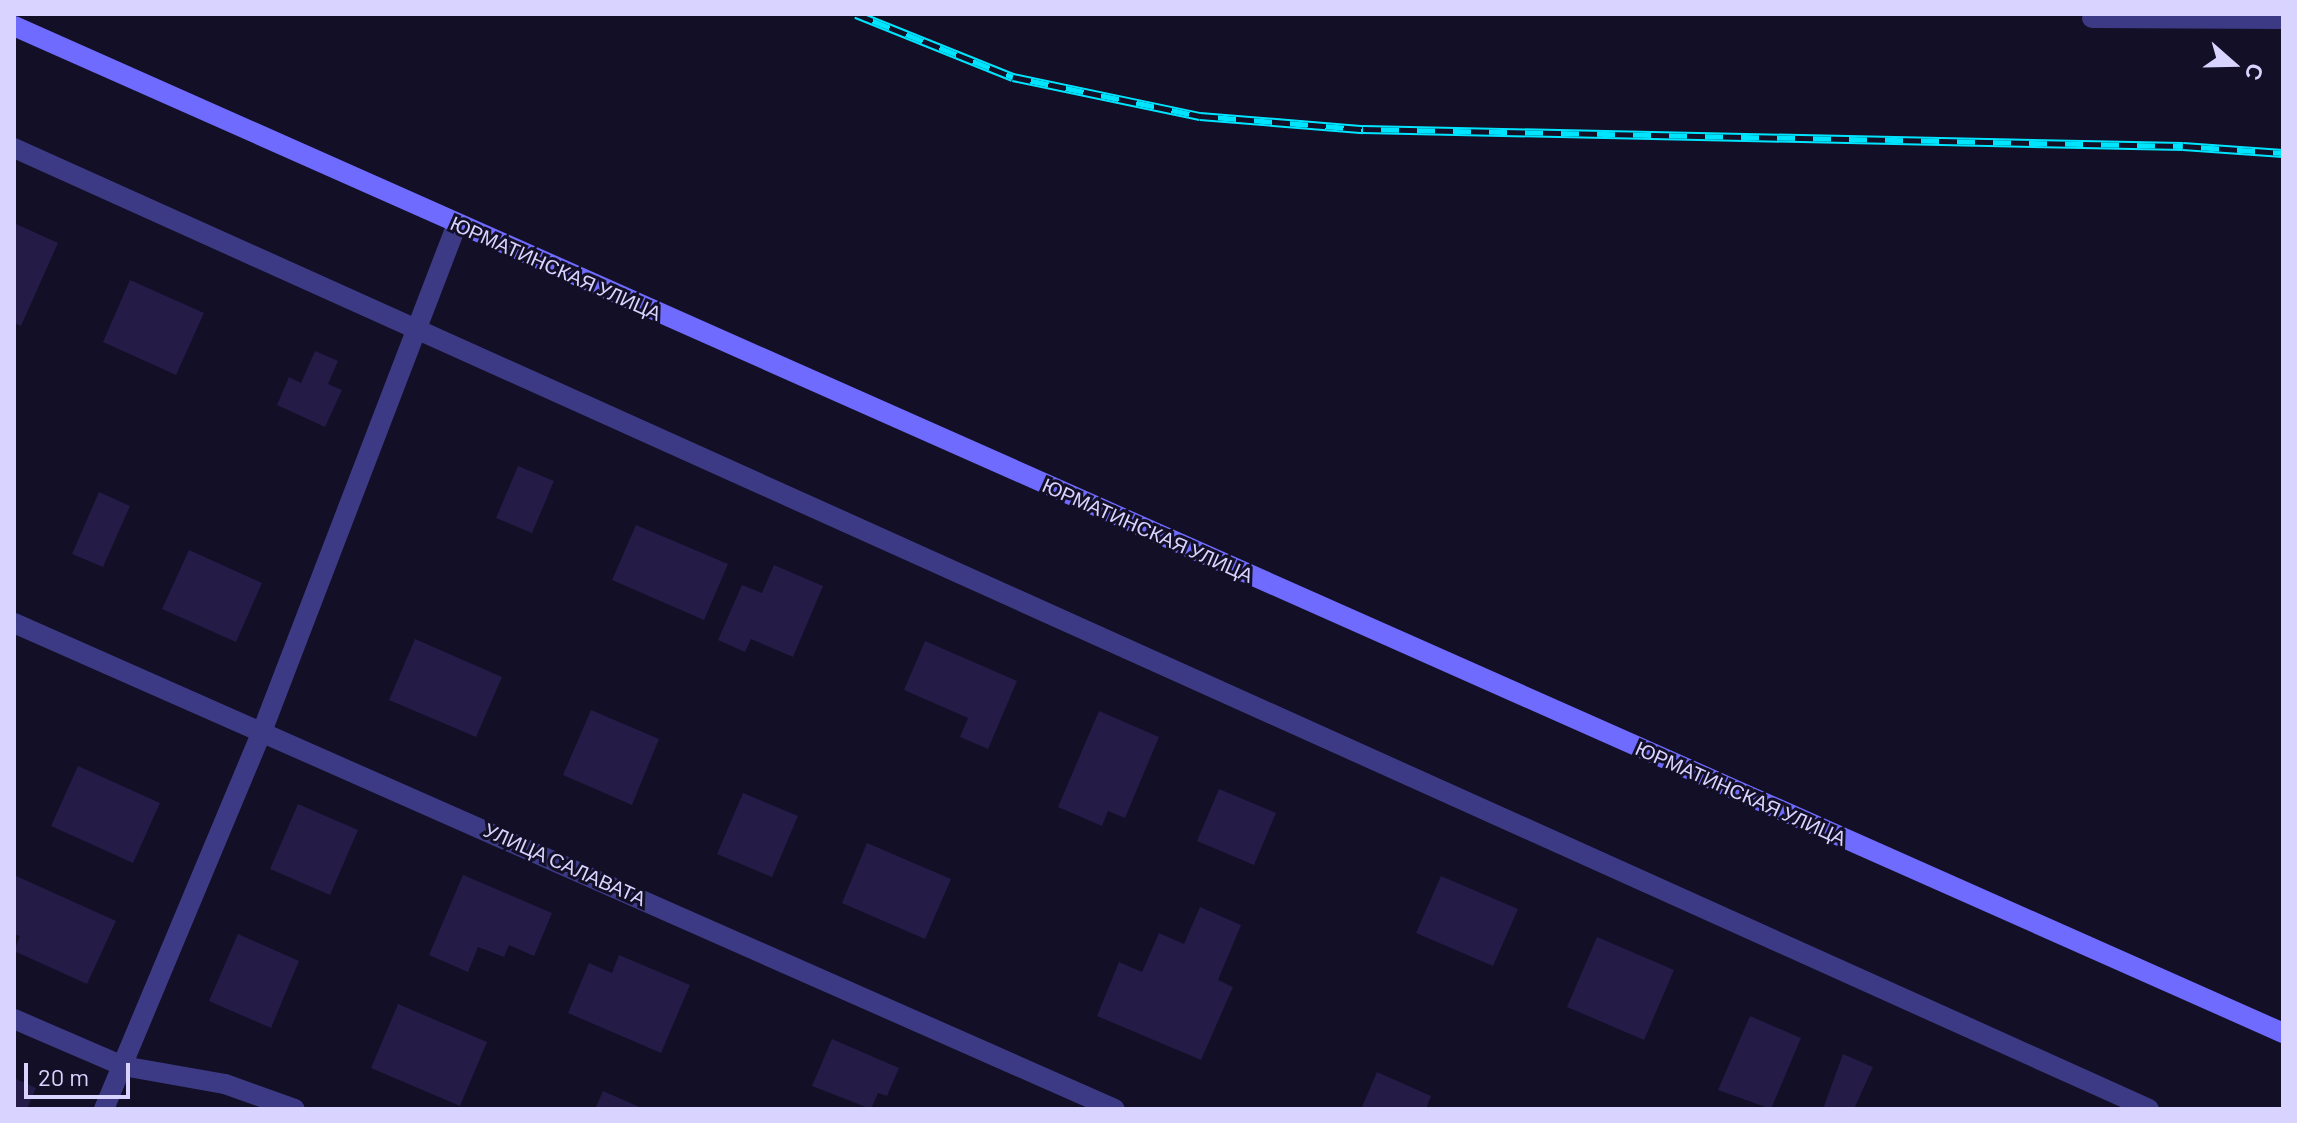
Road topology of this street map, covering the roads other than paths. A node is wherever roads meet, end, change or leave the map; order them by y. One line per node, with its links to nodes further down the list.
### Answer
1 (2092, 18): 2 (street)
2 (2283, 19)
3 (14, 26): 5 (main road, ЮРМАТИНСКАЯ УЛИЦА)
4 (14, 148): 6 (street)
5 (457, 224): 6 (street); 10 (main road, ЮРМАТИНСКАЯ УЛИЦА)
6 (417, 332): 8 (street); 15 (street)
7 (14, 623): 8 (street, УЛИЦА САЛАВАТА)
8 (263, 729): 11 (street); 14 (street, УЛИЦА САЛАВАТА)
9 (14, 1019): 11 (street)
10 (2283, 1033)
11 (123, 1066): 12 (street); 13 (street)
12 (104, 1109)
13 (295, 1109)
14 (1115, 1109)
15 (2149, 1109)

